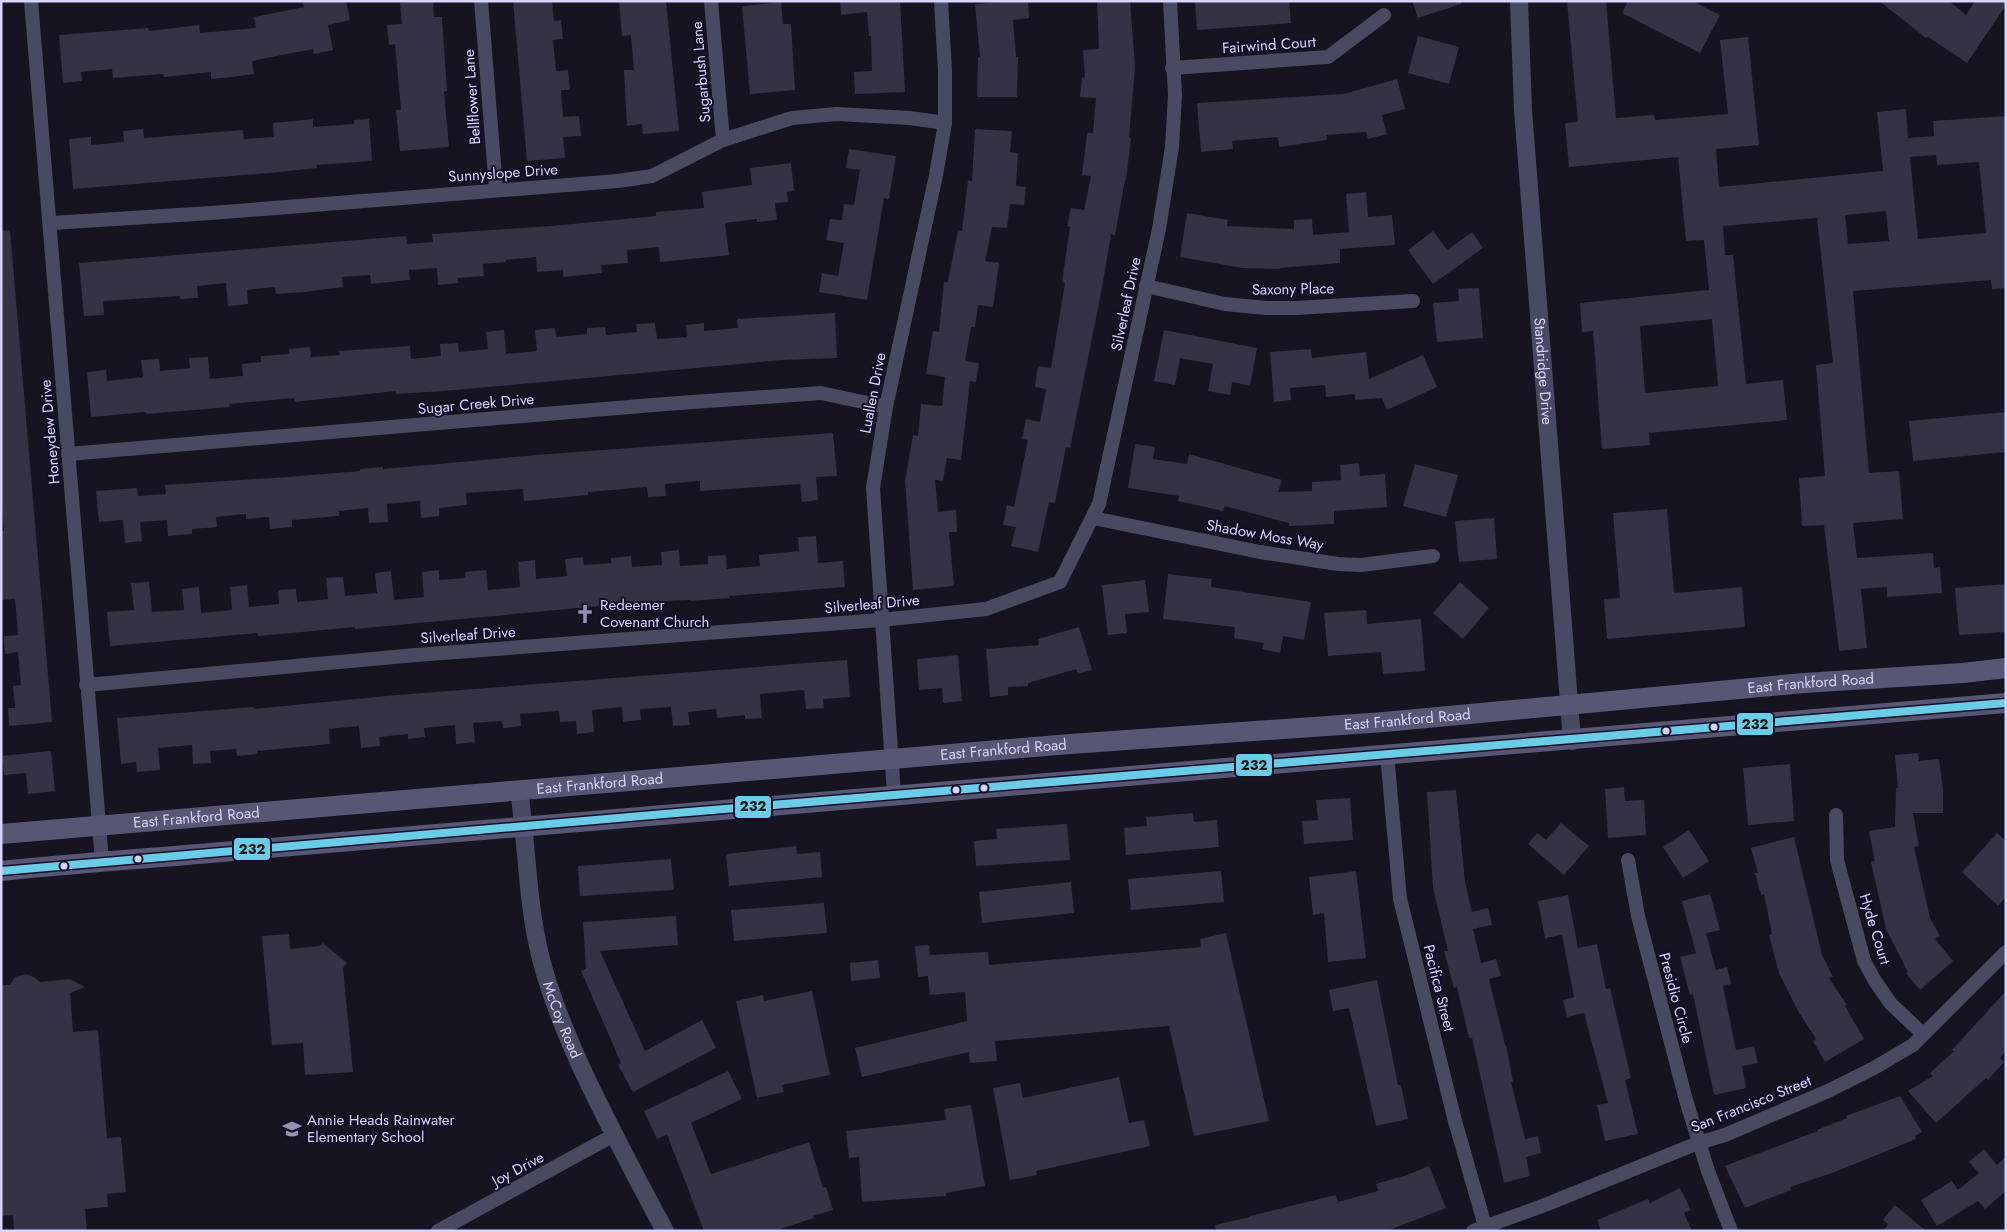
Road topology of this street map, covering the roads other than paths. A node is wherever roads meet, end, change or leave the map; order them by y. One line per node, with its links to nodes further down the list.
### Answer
1 (31, 1): 12 (street, Honeydew Drive)
2 (481, 1): 11 (street, Bellflower Lane)
3 (711, 1): 10 (street, Sugarbush Lane)
4 (941, 1): 9 (street, Luallen Drive)
5 (1170, 1): 8 (street, Silverleaf Drive)
6 (1519, 1): 23 (street, Standridge Drive)
7 (1384, 15): 8 (street, Fairwind Court)
8 (1172, 68): 13 (street, Silverleaf Drive)
9 (945, 123): 10 (street, Sunnyslope Drive); 15 (street, Luallen Drive)
10 (724, 140): 11 (street, Sunnyslope Drive)
11 (496, 190): 12 (street, Sunnyslope Drive)
12 (50, 223): 16 (street, Honeydew Drive)
13 (1146, 286): 14 (street, Saxony Place); 17 (street, Silverleaf Drive)
14 (1413, 301)
15 (886, 407): 16 (street, Sugar Creek Drive); 19 (street, Luallen Drive)
16 (68, 454): 21 (street, Honeydew Drive)
17 (1093, 518): 18 (street, Shadow Moss Way); 19 (street, Silverleaf Drive)
18 (1433, 556)
19 (882, 620): 21 (street, Silverleaf Drive); 26 (street, Luallen Drive)
20 (2006, 668): 23 (main road, East Frankford Road)
21 (86, 685): 30 (street, Honeydew Drive)
22 (2006, 703): 24 (main road)
23 (1569, 706): 24 (street, Standridge Drive); 26 (main road, East Frankford Road)
24 (1572, 741): 25 (main road)
25 (1387, 754): 28 (main road); 40 (street, Pacifica Street)
26 (891, 760): 27 (main road, East Frankford Road); 28 (street, Luallen Drive)
27 (519, 790): 30 (main road, East Frankford Road); 31 (street, McCoy Road)
28 (894, 794): 31 (main road)
29 (1836, 815): 37 (street, Hyde Court)
30 (98, 824): 32 (main road, East Frankford Road); 33 (street, Honeydew Drive)
31 (524, 824): 33 (main road); 38 (street, McCoy Road)
32 (1, 834)
33 (102, 860): 35 (main road)
34 (1628, 860): 39 (street, Presidio Circle)
35 (1, 870)
36 (2006, 952): 37 (street, San Francisco Street)
37 (1923, 1034): 39 (street, San Francisco Street)
38 (614, 1135): 41 (street, Joy Drive); 42 (street, McCoy Road)
39 (1698, 1142): 40 (street, San Francisco Street); 43 (street, Presidio Circle)
40 (1479, 1228)
41 (438, 1231)
42 (664, 1231)
43 (1731, 1231)

